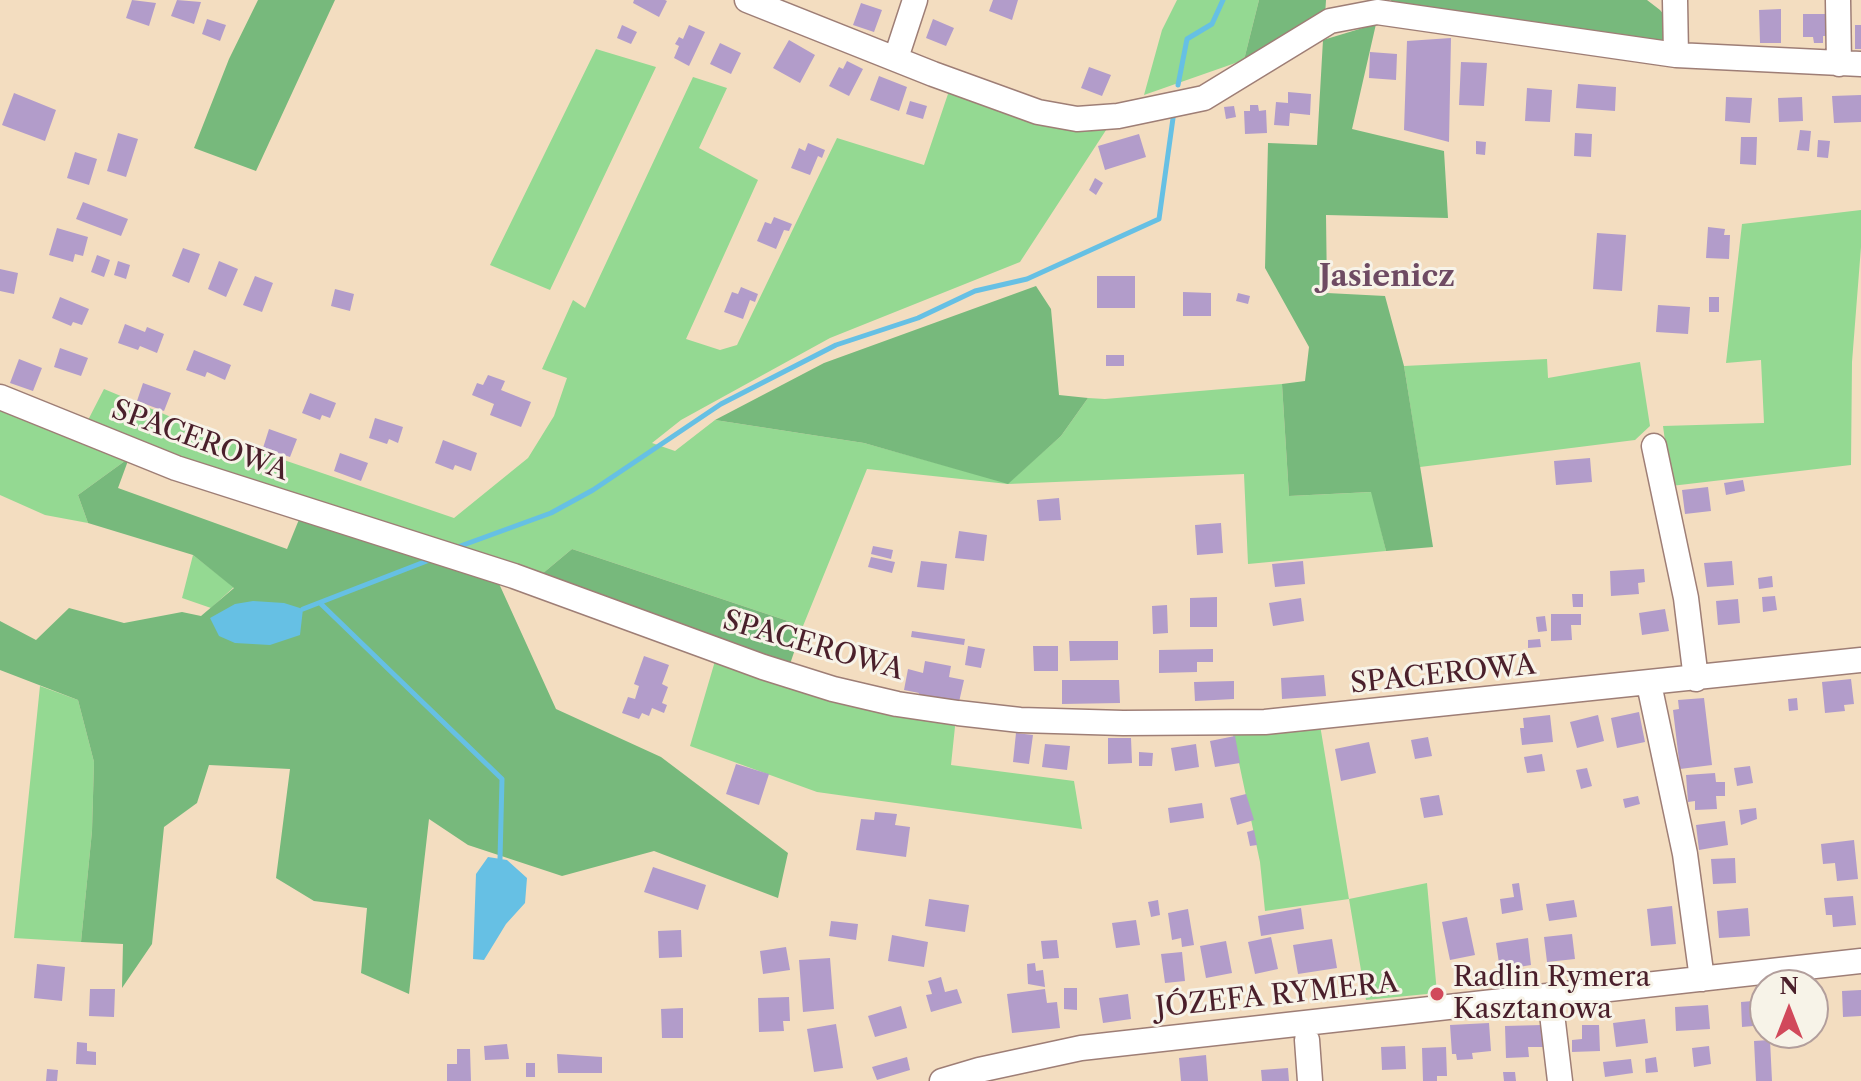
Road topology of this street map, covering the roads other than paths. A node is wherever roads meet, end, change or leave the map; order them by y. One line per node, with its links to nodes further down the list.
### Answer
1 (747, 0): 6 (street)
2 (915, 0): 6 (street)
3 (1675, 0): 5 (street)
4 (1838, 0): 7 (street)
5 (1676, 55): 6 (street); 7 (street)
6 (896, 58)
7 (1850, 64)
8 (0, 397): 12 (street, SPACEROWA)
9 (1654, 446): 11 (street)
10 (1861, 660): 11 (street, SPACEROWA)
11 (1696, 679): 12 (street, SPACEROWA)
12 (1649, 684): 14 (street)
13 (1861, 961): 14 (street, JÓZEFA RYMERA)
14 (1702, 979): 15 (street, JÓZEFA RYMERA)
15 (1550, 997): 17 (street, JÓZEFA RYMERA); 20 (street)
16 (1307, 1040): 19 (street)
17 (1029, 1070): 18 (street, JÓZEFA RYMERA)
18 (942, 1081)
19 (1310, 1081)
20 (1560, 1081)

